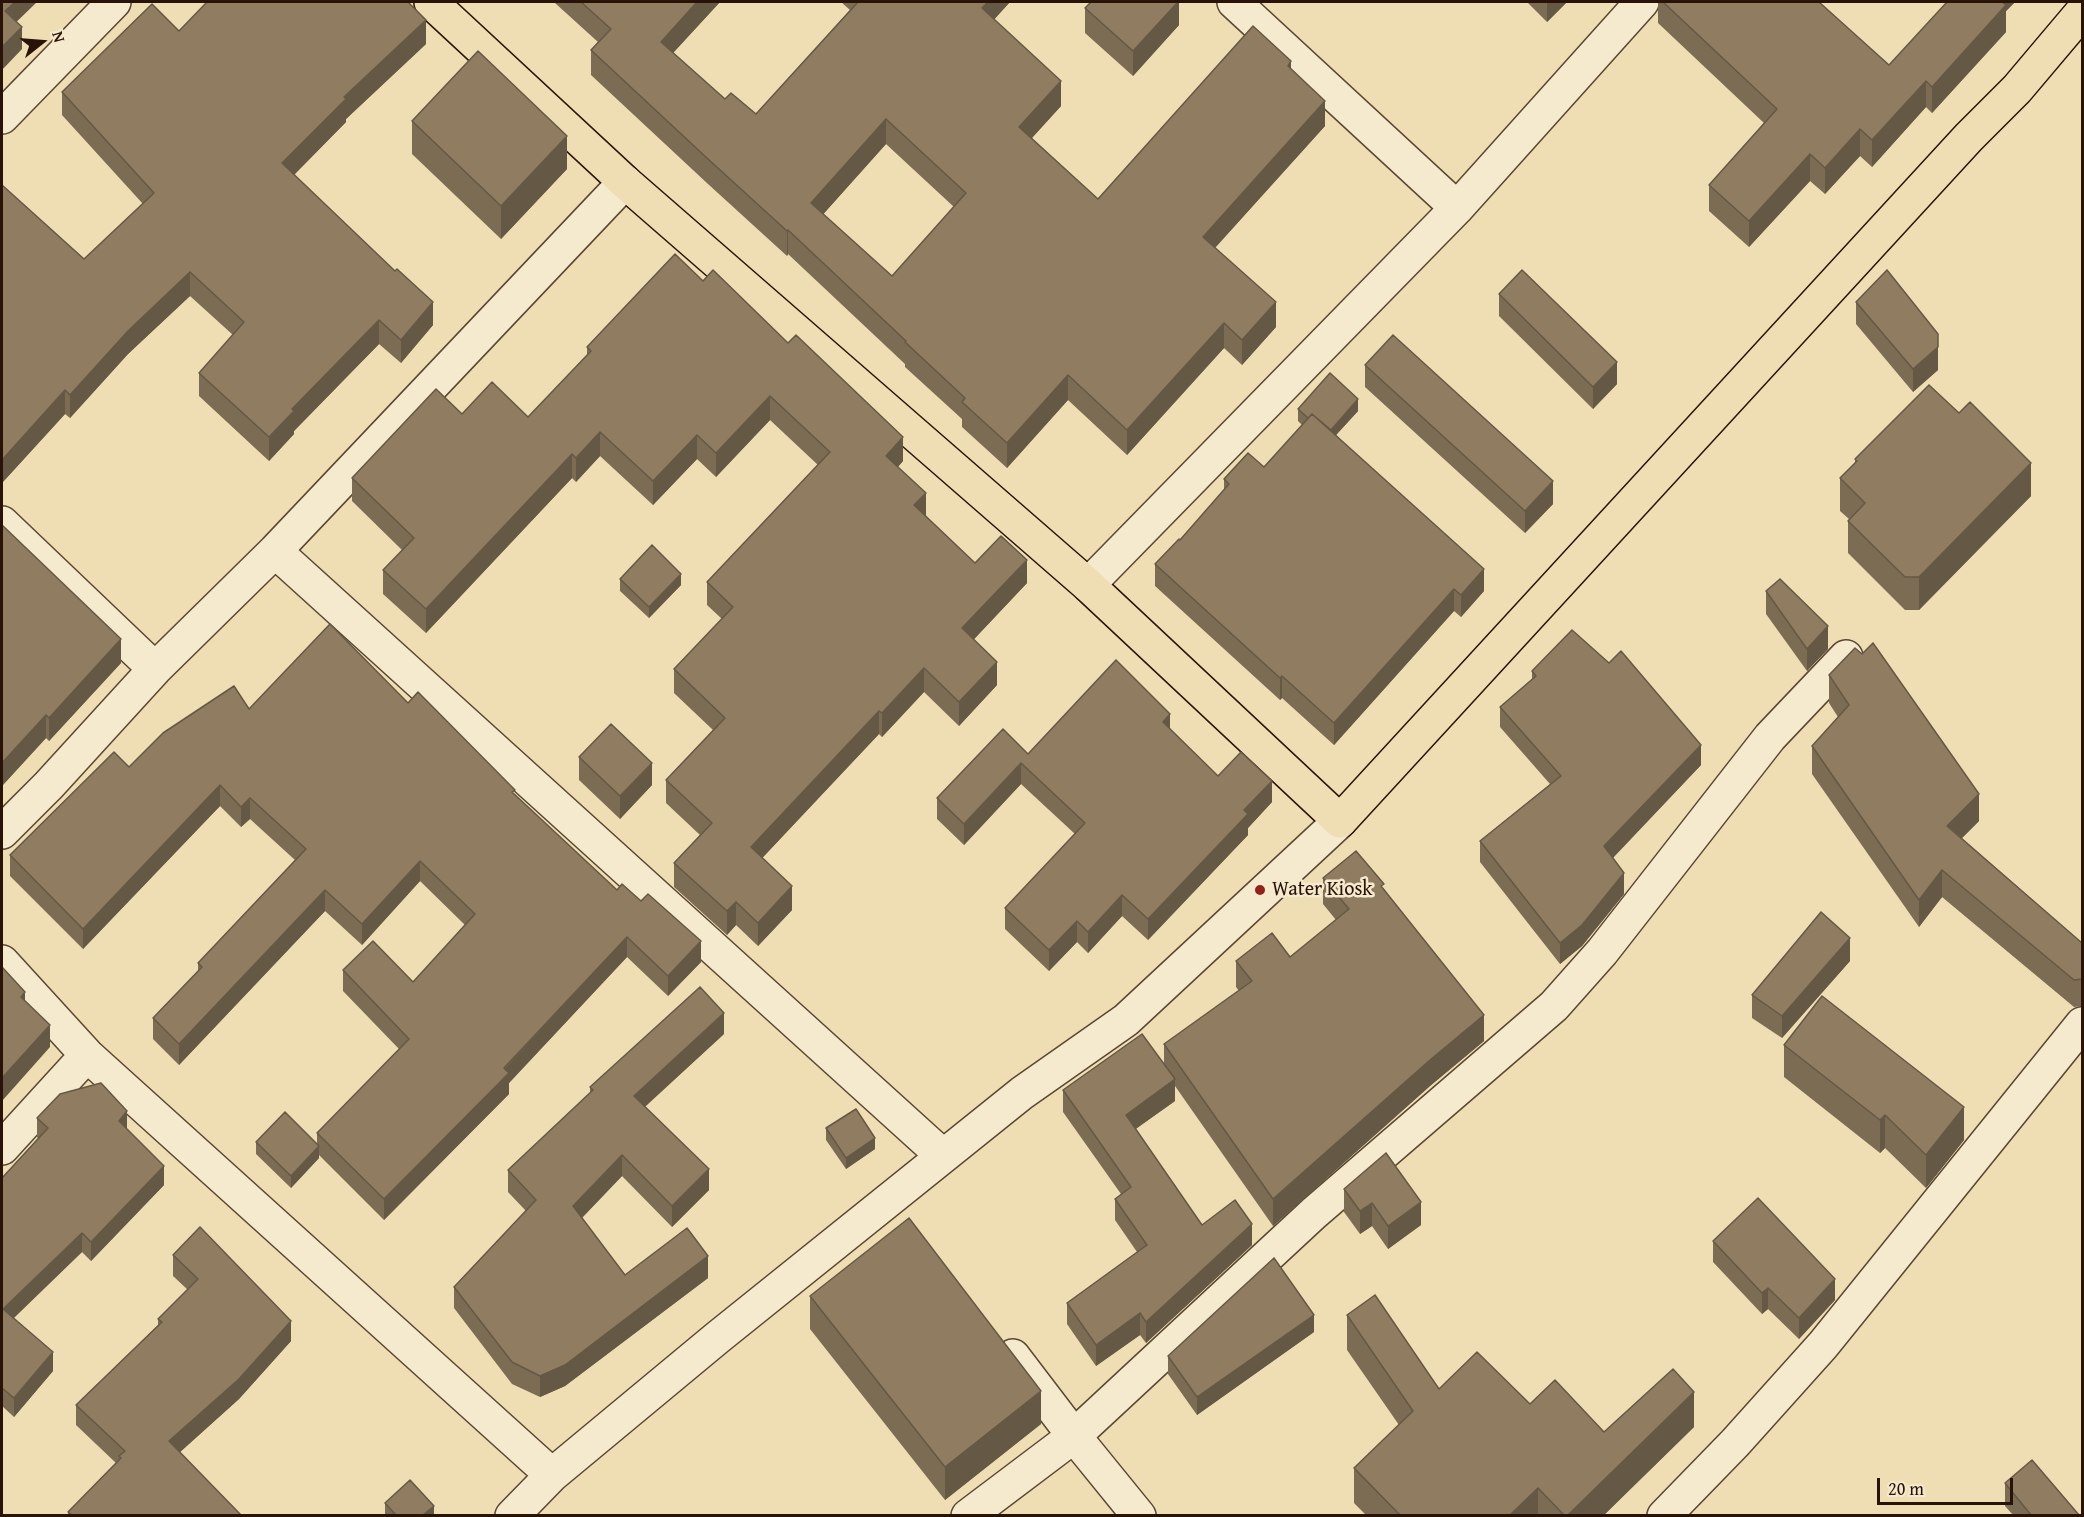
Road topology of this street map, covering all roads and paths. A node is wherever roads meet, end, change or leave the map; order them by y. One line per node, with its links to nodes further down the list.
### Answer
1 (114, 2): 6 (street)
2 (432, 2): 7 (main road)
3 (1234, 2): 8 (street)
4 (1641, 2): 8 (street)
5 (2082, 12): 14 (main road)
6 (2, 117)
7 (625, 182): 10 (street); 11 (main road)
8 (1457, 208): 11 (street)
9 (2, 524): 13 (street)
10 (275, 551): 13 (street); 20 (street)
11 (1088, 585): 14 (main road)
12 (1846, 657): 24 (street)
13 (155, 669): 15 (street)
14 (1340, 821): 20 (street)
15 (2, 832)
16 (2, 962): 18 (street)
17 (2082, 1024): 29 (street)
18 (87, 1055): 19 (street); 25 (street)
19 (2, 1148)
20 (944, 1156): 21 (street)
21 (892, 1197): 22 (street); 25 (street)
22 (913, 1225)
23 (997, 1335): 24 (street)
24 (1074, 1436): 27 (street); 28 (street)
25 (552, 1475): 26 (street)
26 (512, 1515)
27 (968, 1515)
28 (1139, 1515)
29 (1664, 1515)

